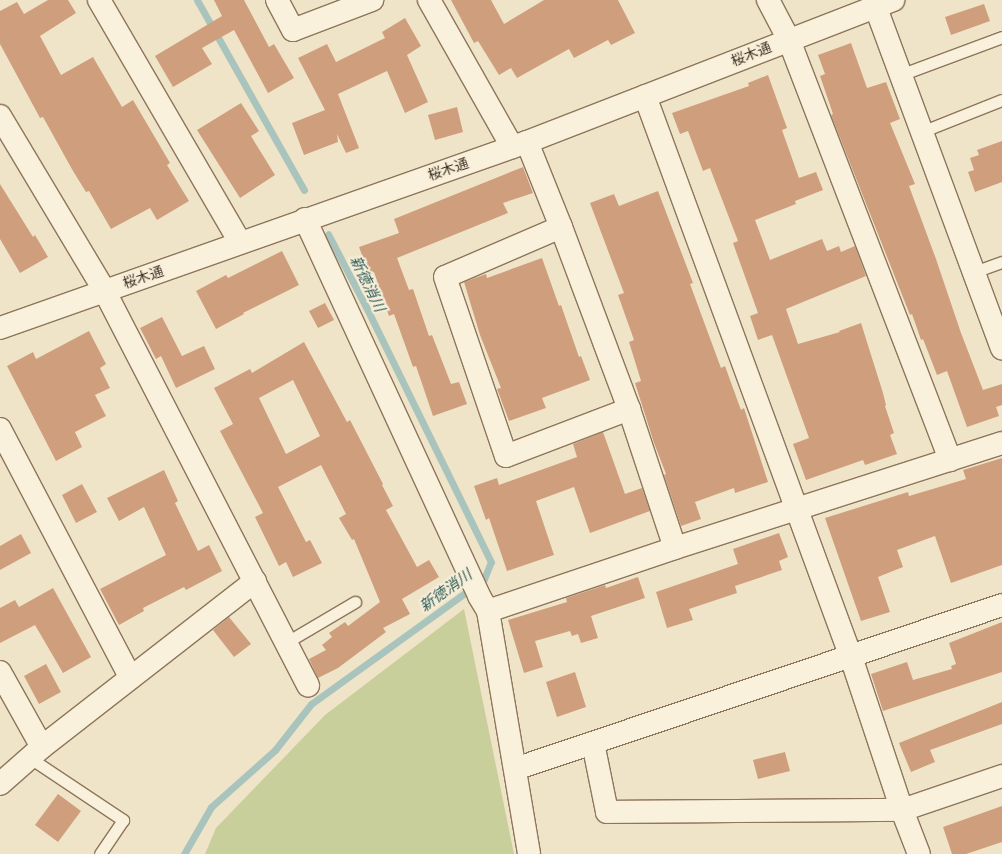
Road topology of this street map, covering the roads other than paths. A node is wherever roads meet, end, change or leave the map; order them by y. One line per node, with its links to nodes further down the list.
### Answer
1 (99, 0): 17 (street)
2 (277, 0): 3 (street)
3 (372, 0)
4 (429, 0): 14 (street)
5 (768, 0): 8 (street)
6 (884, 4): 8 (street, 桜木通); 9 (street)
7 (1002, 37): 9 (lane)
8 (789, 40): 10 (street, 桜木通); 27 (street)
9 (900, 75): 13 (street)
10 (645, 96): 14 (street, 桜木通); 28 (street)
11 (1002, 100): 13 (lane)
12 (0, 116): 20 (street)
13 (921, 132): 19 (street)
14 (520, 144): 15 (street, 桜木通); 16 (street)
15 (305, 219): 17 (street, 桜木通); 32 (street)
16 (561, 227): 24 (street); 24 (street)
17 (240, 242): 20 (street, 桜木通)
18 (1002, 262): 19 (lane)
19 (974, 272): 21 (street)
20 (104, 290): 22 (street, 桜木通); 30 (street)
21 (998, 323): 23 (street)
22 (0, 328)
23 (1002, 348)
24 (629, 409): 29 (street)
25 (0, 429): 37 (street)
26 (1002, 443): 27 (street)
27 (950, 460): 28 (street)
28 (796, 509): 29 (street); 35 (street)
29 (675, 548): 32 (street)
30 (255, 581): 34 (street); 37 (street)
31 (355, 602): 34 (lane)
32 (483, 603): 41 (street)
33 (1002, 606): 35 (street)
34 (286, 642): 38 (street)
35 (851, 657): 39 (street); 44 (street)
36 (0, 672): 40 (street)
37 (131, 678): 40 (street)
38 (308, 685)
39 (593, 743): 41 (street); 44 (street)
40 (36, 753): 43 (street); 45 (lane)
41 (515, 769): 46 (street)
42 (1002, 776): 44 (street)
43 (0, 784)
44 (902, 810): 47 (street)
45 (100, 854)
46 (529, 854)
47 (919, 854)

